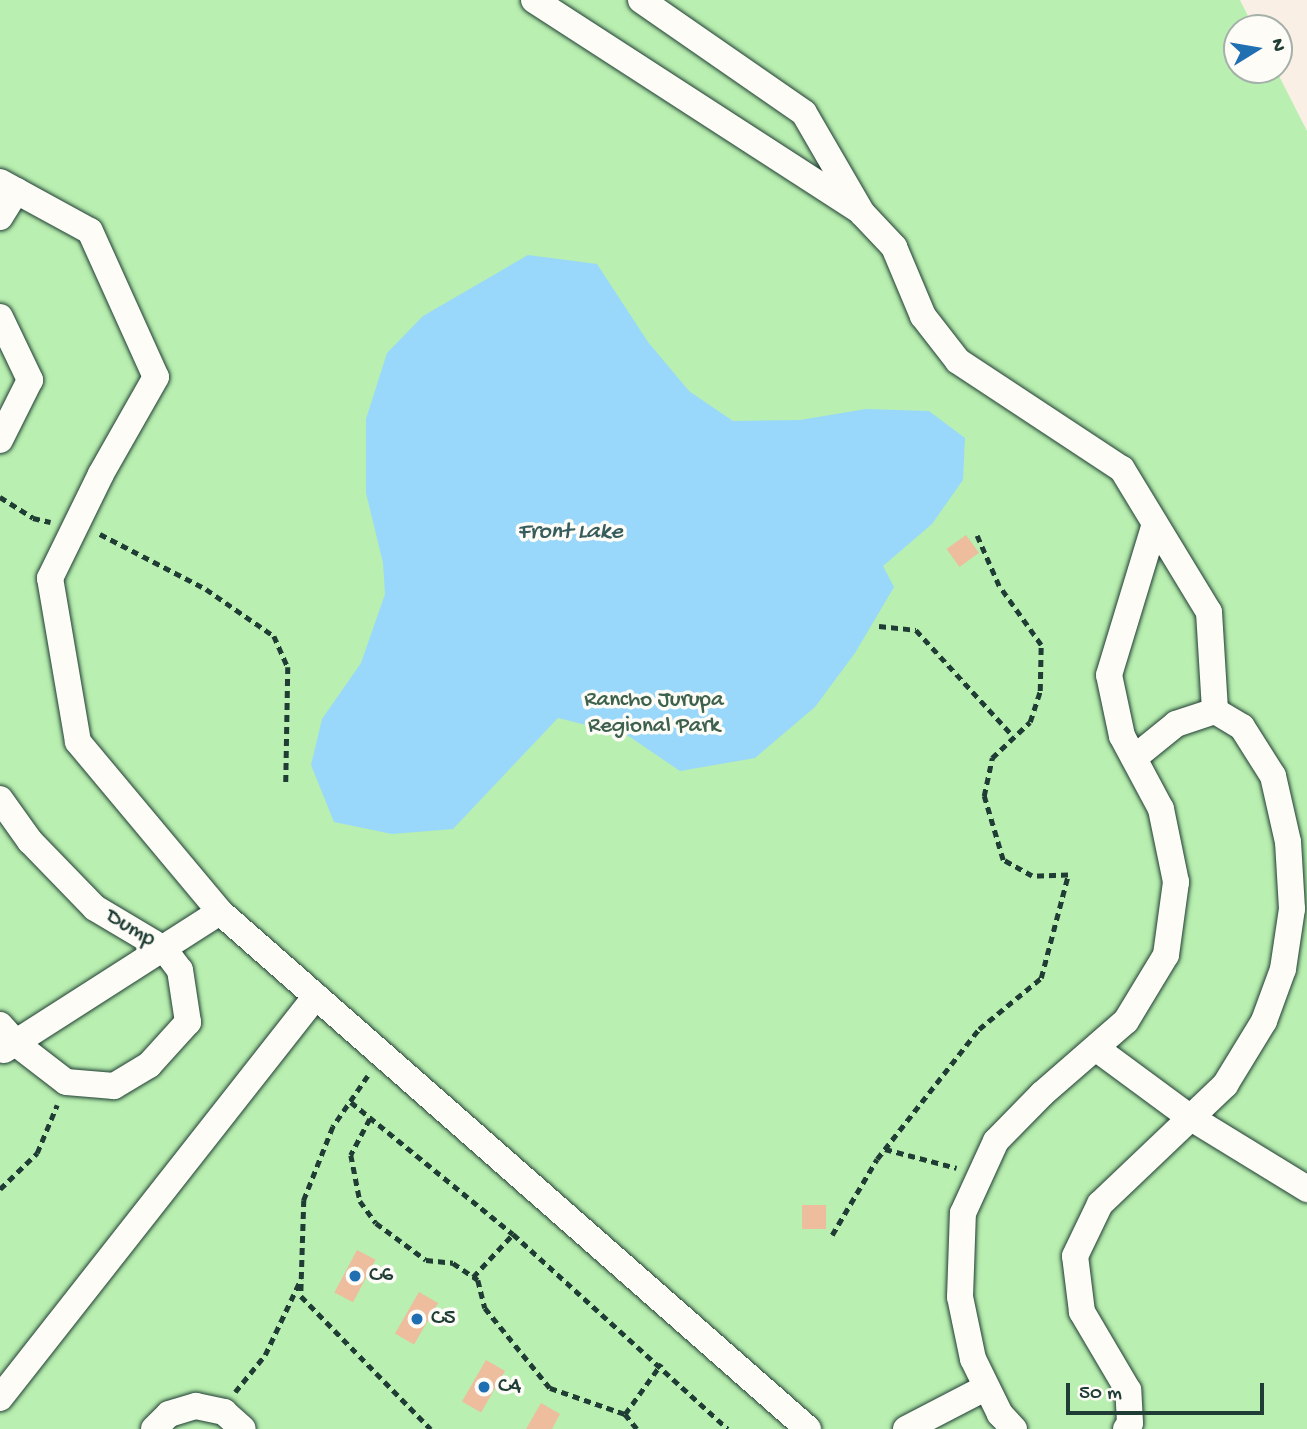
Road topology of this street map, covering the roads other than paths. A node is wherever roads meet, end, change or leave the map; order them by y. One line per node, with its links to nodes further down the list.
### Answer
1 (534, 0): 4 (lane)
2 (641, 0): 4 (lane)
3 (8, 187): 5 (lane); 12 (lane)
4 (862, 213): 8 (lane)
5 (0, 217)
6 (0, 317): 7 (lane)
7 (0, 440)
8 (1155, 524): 9 (lane); 10 (lane)
9 (1215, 711): 10 (lane); 18 (lane)
10 (1134, 758): 17 (lane)
11 (0, 799): 13 (lane, Dump)
12 (220, 912): 13 (lane); 14 (lane)
13 (164, 949): 16 (lane); 16 (lane, Dump)
14 (316, 996): 21 (lane); 24 (lane)
15 (0, 1025): 16 (lane)
16 (9, 1048)
17 (1097, 1049): 18 (lane); 20 (lane)
18 (1188, 1116): 19 (lane); 27 (lane)
19 (1307, 1189)
20 (985, 1388): 25 (lane); 26 (lane)
21 (0, 1398)
22 (154, 1429): 23 (lane)
23 (243, 1429)
24 (808, 1429)
25 (906, 1429)
26 (1014, 1429)
27 (1126, 1429)

